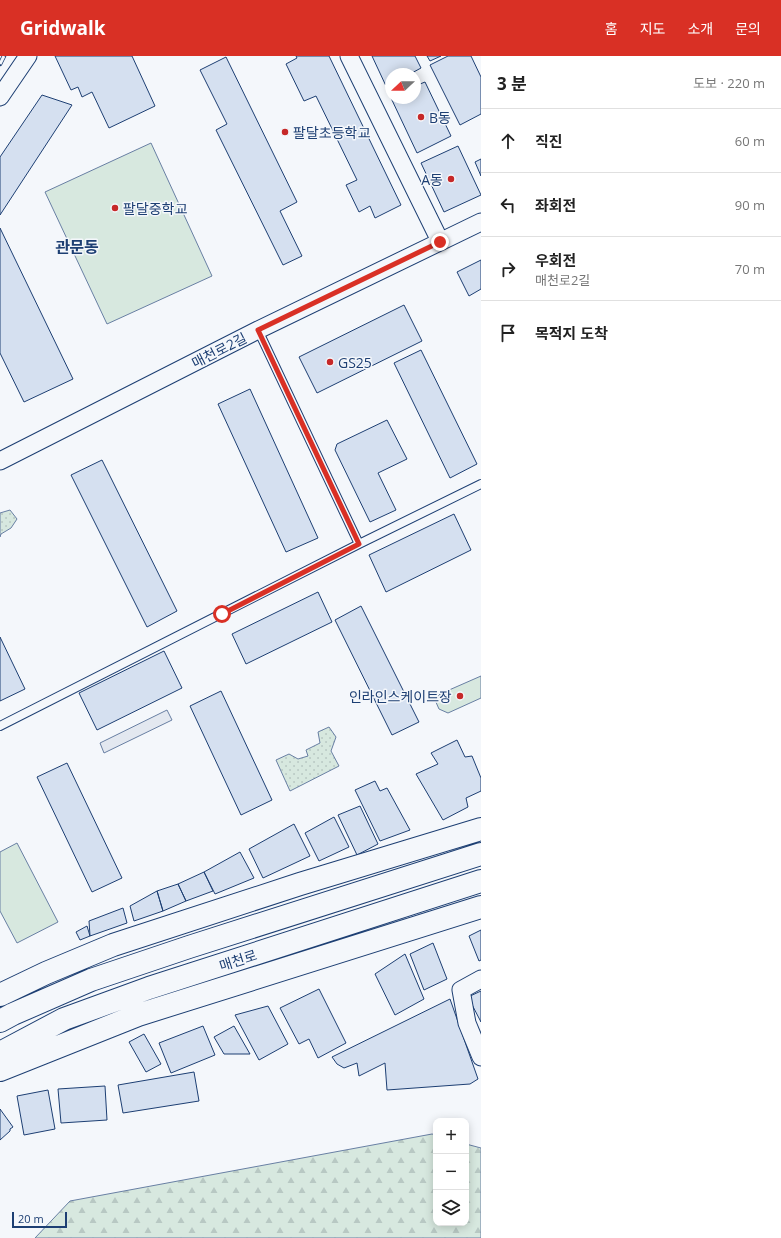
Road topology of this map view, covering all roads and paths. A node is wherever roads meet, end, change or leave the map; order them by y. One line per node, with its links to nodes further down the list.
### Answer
1 (28, 56): 3 (street)
2 (349, 56): 5 (street)
3 (0, 97)
4 (481, 222): 5 (street, 매천로2길)
5 (440, 242): 6 (street, 매천로2길)
6 (258, 330): 7 (street, 매천로2길); 9 (lane)
7 (0, 461)
8 (481, 484): 9 (lane)
9 (359, 544): 10 (lane)
10 (0, 726)
11 (481, 829): 16 (main road)
12 (481, 854): 17 (main road, 매천로)
13 (481, 881): 18 (main road, 매천로)
14 (481, 907): 20 (main road)
15 (481, 979): 19 (street)
16 (0, 995)
17 (0, 1021)
18 (0, 1053)
19 (481, 1057)
20 (0, 1070)

